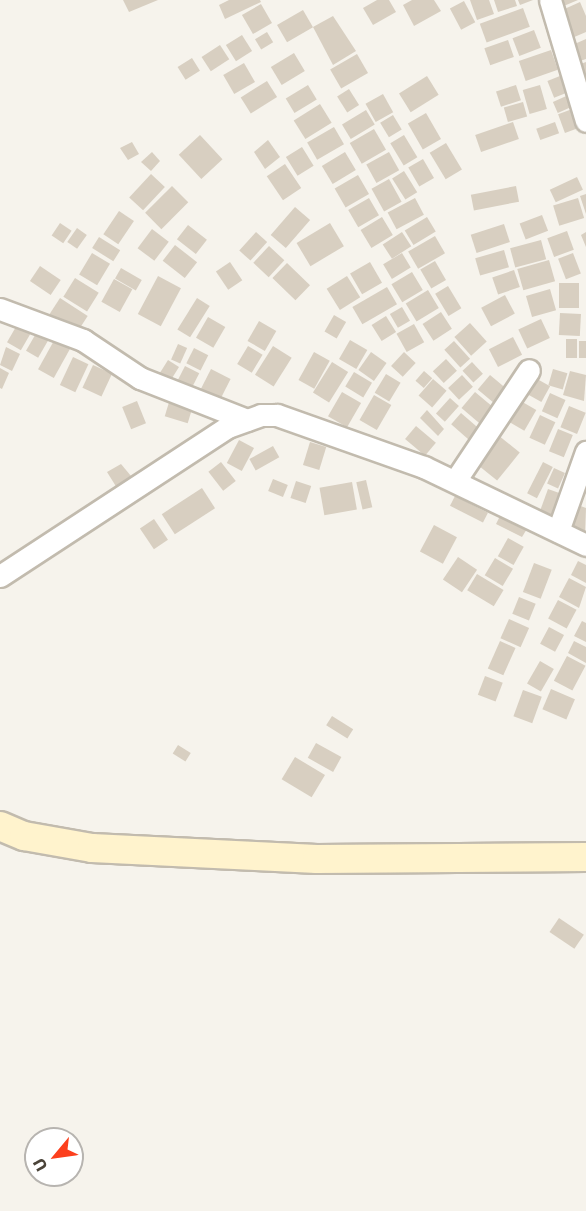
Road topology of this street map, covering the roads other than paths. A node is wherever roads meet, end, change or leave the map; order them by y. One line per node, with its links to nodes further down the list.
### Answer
1 (550, 0): 2 (street)
2 (586, 121)
3 (0, 309): 5 (street)
4 (529, 370): 7 (street)
5 (247, 420): 7 (street); 10 (street)
6 (586, 452): 8 (street)
7 (455, 481): 8 (street)
8 (558, 531): 9 (street)
9 (586, 545)
10 (0, 576)
11 (0, 826): 12 (street)
12 (586, 857)

